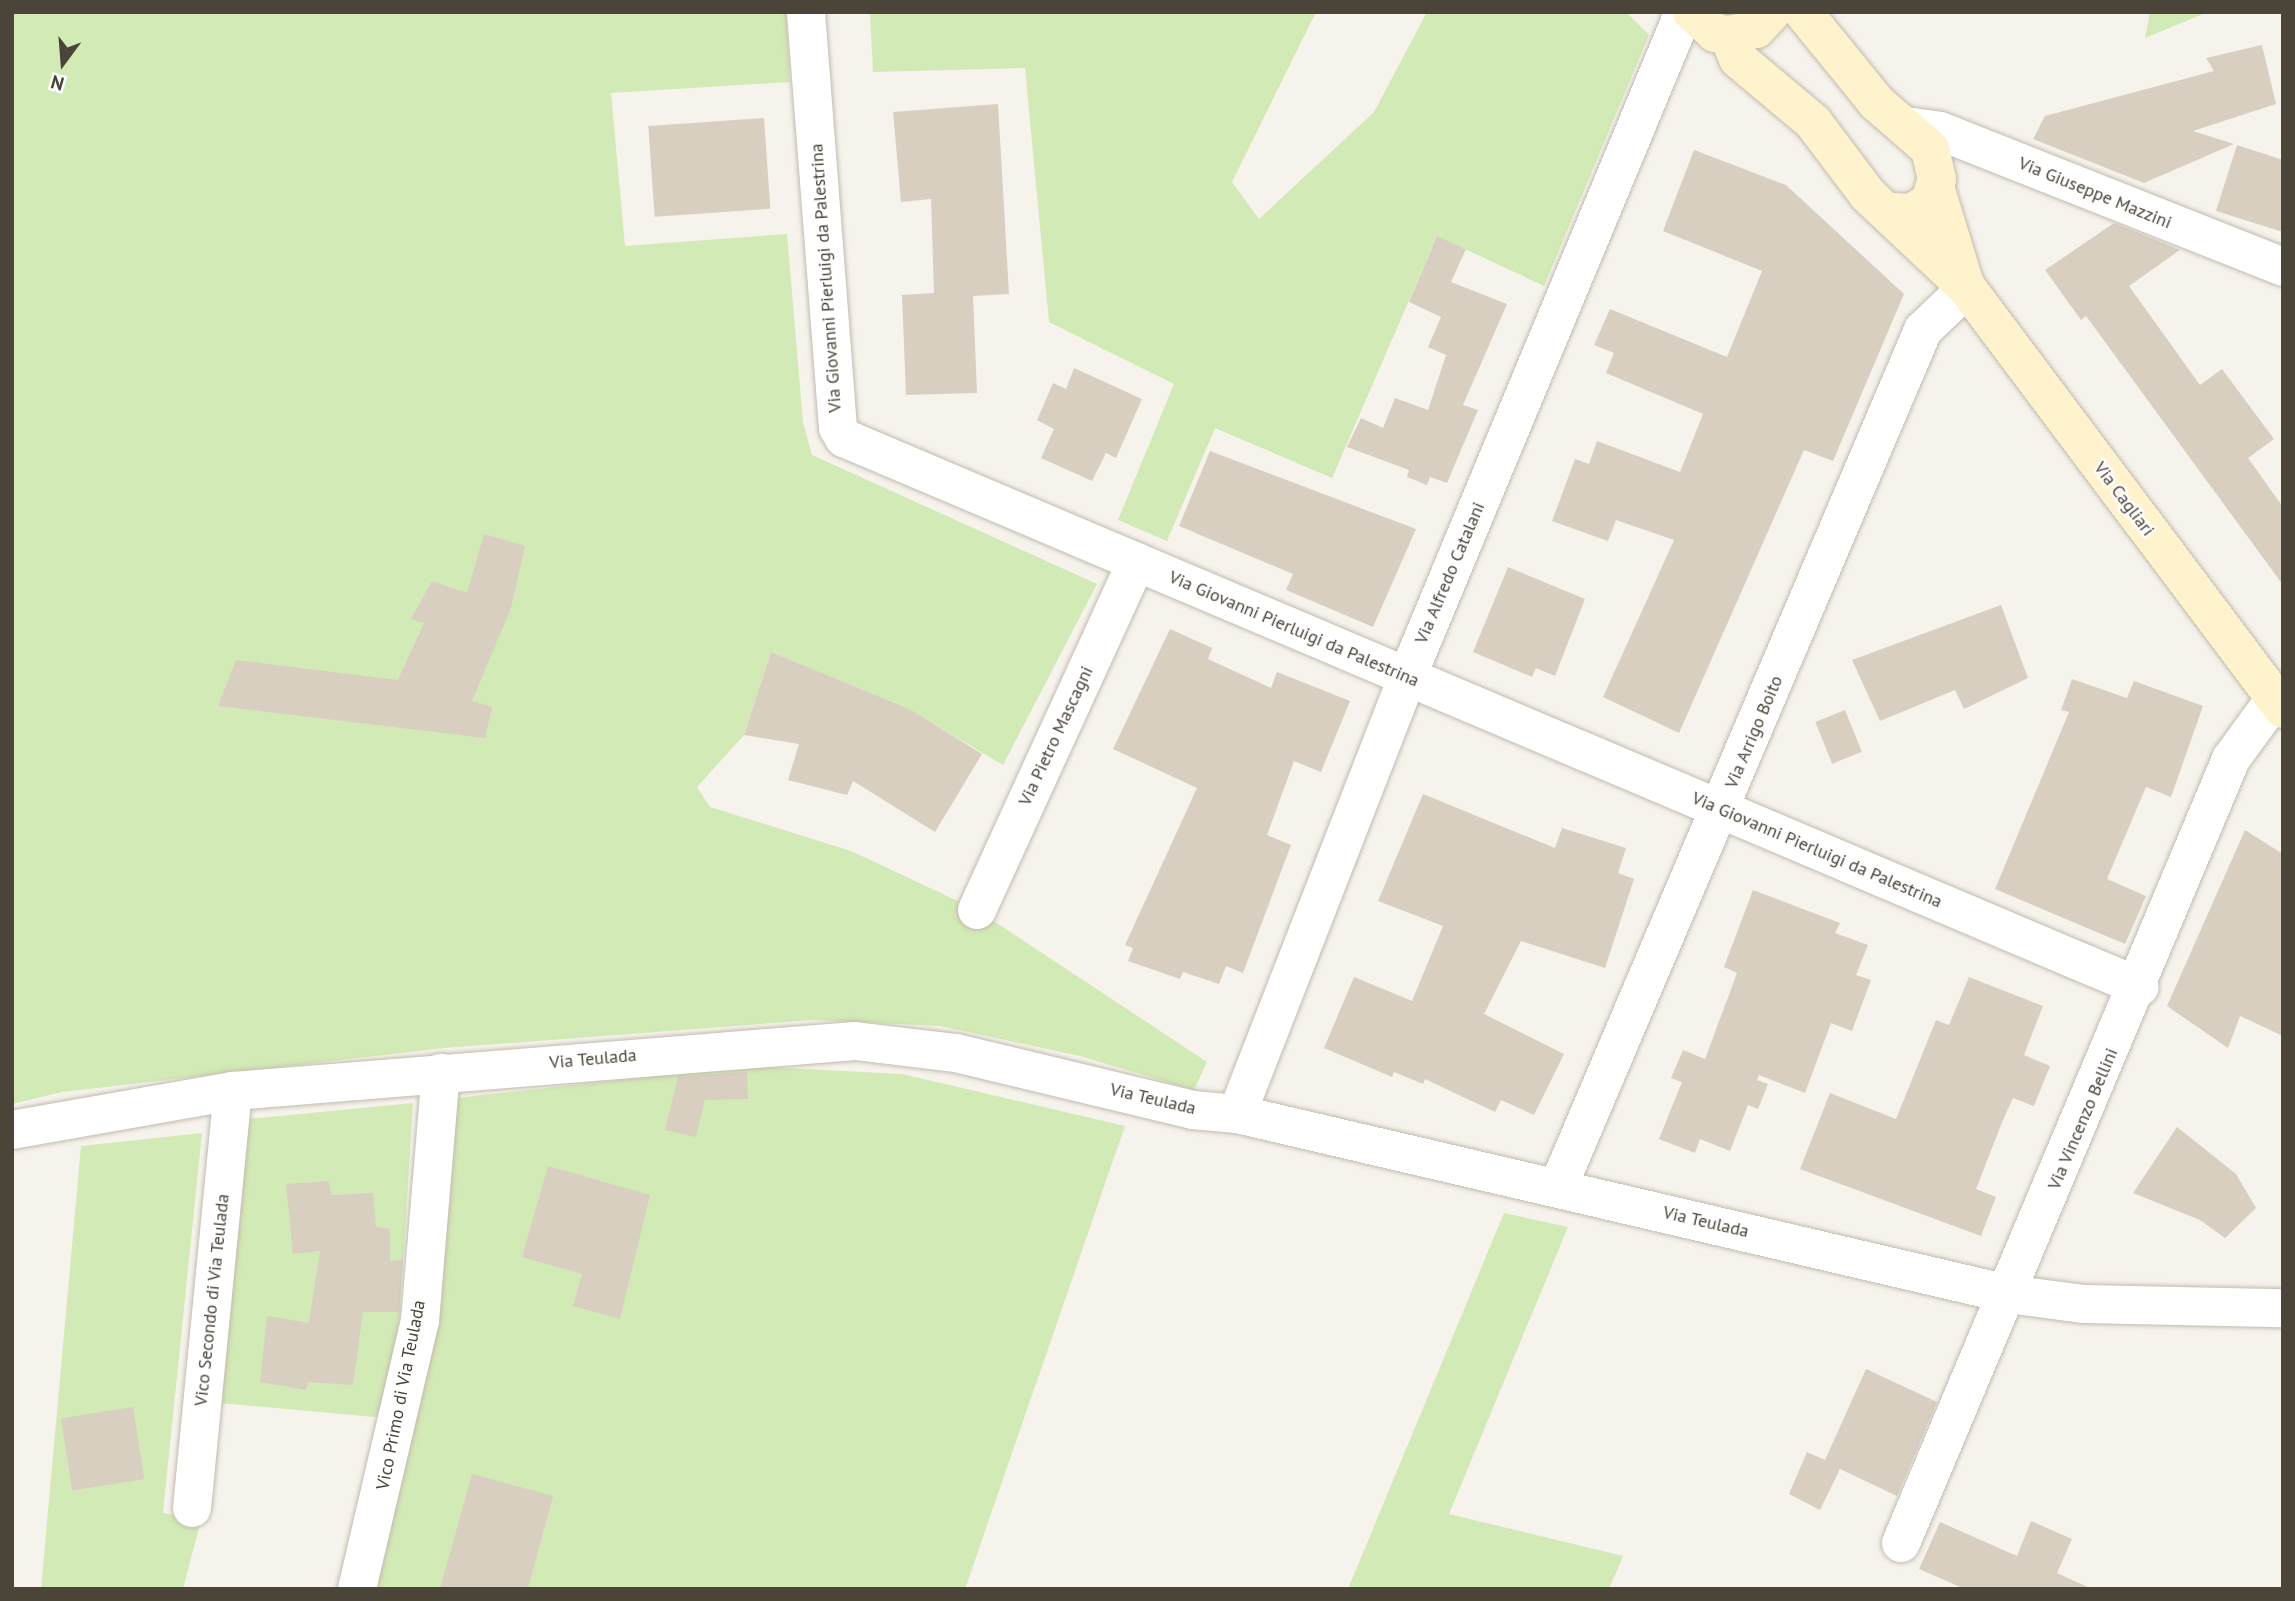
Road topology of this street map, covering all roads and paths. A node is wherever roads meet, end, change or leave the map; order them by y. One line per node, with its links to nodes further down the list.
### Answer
1 (806, 12): 12 (street, Via Giovanni Pierluigi da Palestrina)
2 (1772, 12): 5 (street)
3 (1803, 12): 6 (street, Via Cagliari)
4 (1828, 12): 6 (street)
5 (1705, 23): 9 (street, Via Cagliari); 13 (street, Via Alfredo Catalani)
6 (1842, 57): 7 (street, Via Cagliari)
7 (1906, 126): 8 (street, Via Cagliari); 10 (street, Via Giuseppe Mazzini)
8 (1936, 190): 9 (street); 11 (street, Via Cagliari)
9 (1890, 212): 11 (street, Via Cagliari)
10 (2283, 267)
11 (1967, 288): 14 (street, Via Cagliari); 15 (street, Via Arrigo Boito)
12 (1136, 562): 13 (street, Via Giovanni Pierluigi da Palestrina); 16 (street, Via Pietro Mascagni)
13 (1407, 677): 15 (street, Via Giovanni Pierluigi da Palestrina); 20 (street, Via Alfredo Catalani)
14 (2278, 704): 17 (street, Via Vincenzo Bellini)
15 (1721, 809): 17 (street, Via Giovanni Pierluigi da Palestrina); 22 (street, Via Arrigo Boito)
16 (977, 910)
17 (2140, 987): 23 (street, Via Vincenzo Bellini)
18 (441, 1073): 19 (street, Via Teulada); 20 (street, Via Teulada); 27 (street, Vico Primo di Via Teulada)
19 (233, 1091): 21 (street, Via Teulada); 25 (street, Vico Secondo di Via Teulada)
20 (1237, 1114): 22 (street, Via Teulada)
21 (12, 1130)
22 (1558, 1187): 23 (street, Via Teulada)
23 (2008, 1294): 24 (street, Via Teulada); 26 (street, Via Vincenzo Bellini)
24 (2283, 1308)
25 (192, 1508)
26 (1901, 1543)
27 (357, 1589)

